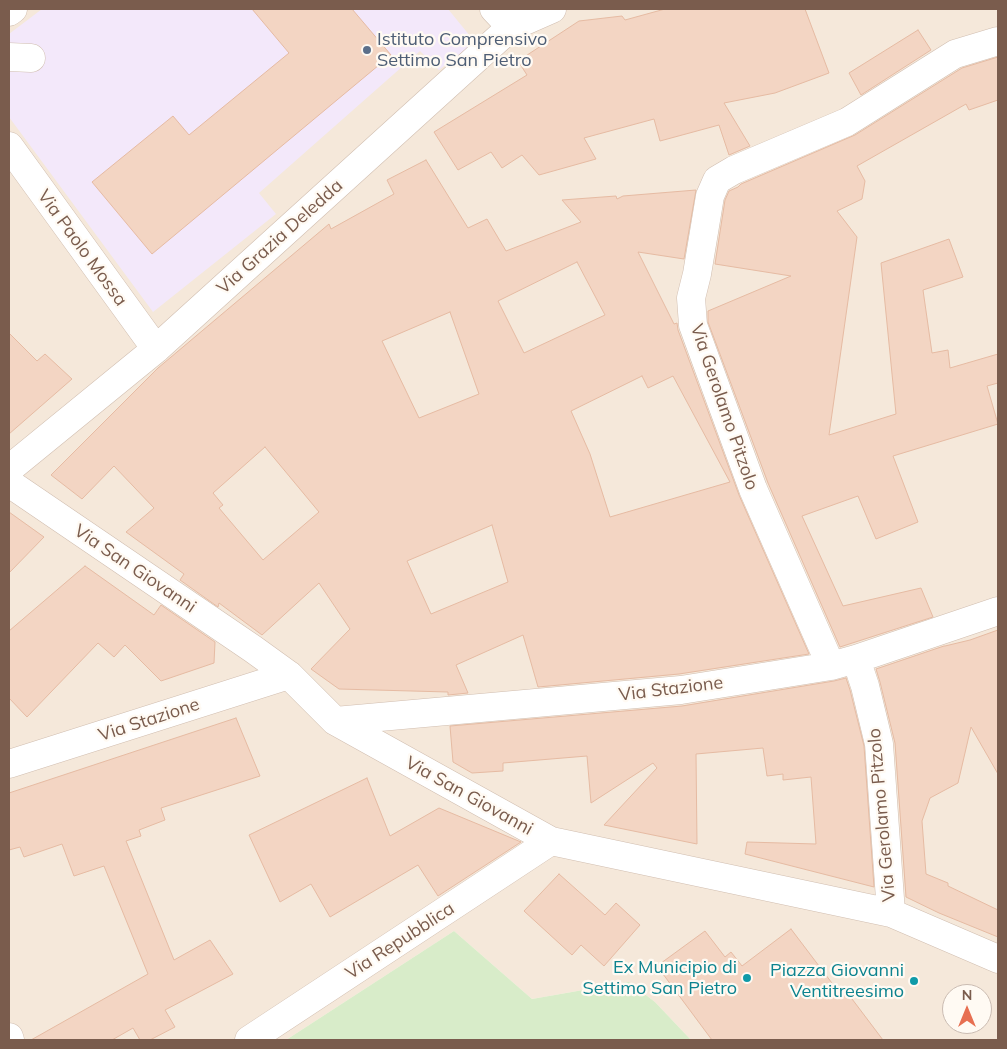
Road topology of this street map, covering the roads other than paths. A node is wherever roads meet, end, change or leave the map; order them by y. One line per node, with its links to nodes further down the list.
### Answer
1 (13, 9): 3 (street)
2 (552, 9): 4 (street, Via Grazia Deledda)
3 (9, 12)
4 (502, 18): 7 (street, Via Grazia Deledda)
5 (998, 41): 12 (street, Via Gerolamo Pitzolo)
6 (9, 146): 7 (street, Via Paolo Mossa)
7 (156, 349): 8 (street, Via Grazia Deledda)
8 (9, 469)
9 (9, 483): 13 (street, Via San Giovanni)
10 (998, 612): 11 (street, Via Stazione)
11 (856, 659): 12 (street, Via Stazione); 17 (street, Via Gerolamo Pitzolo)
12 (830, 666): 14 (street, Via Stazione)
13 (289, 676): 14 (street, Via San Giovanni); 15 (street, Via Stazione)
14 (335, 721): 16 (street, Via San Giovanni)
15 (9, 764)
16 (551, 841): 17 (street, Via San Giovanni); 19 (street, Via Repubblica)
17 (891, 913): 18 (street, Via San Giovanni)
18 (998, 959)
19 (249, 1040)

